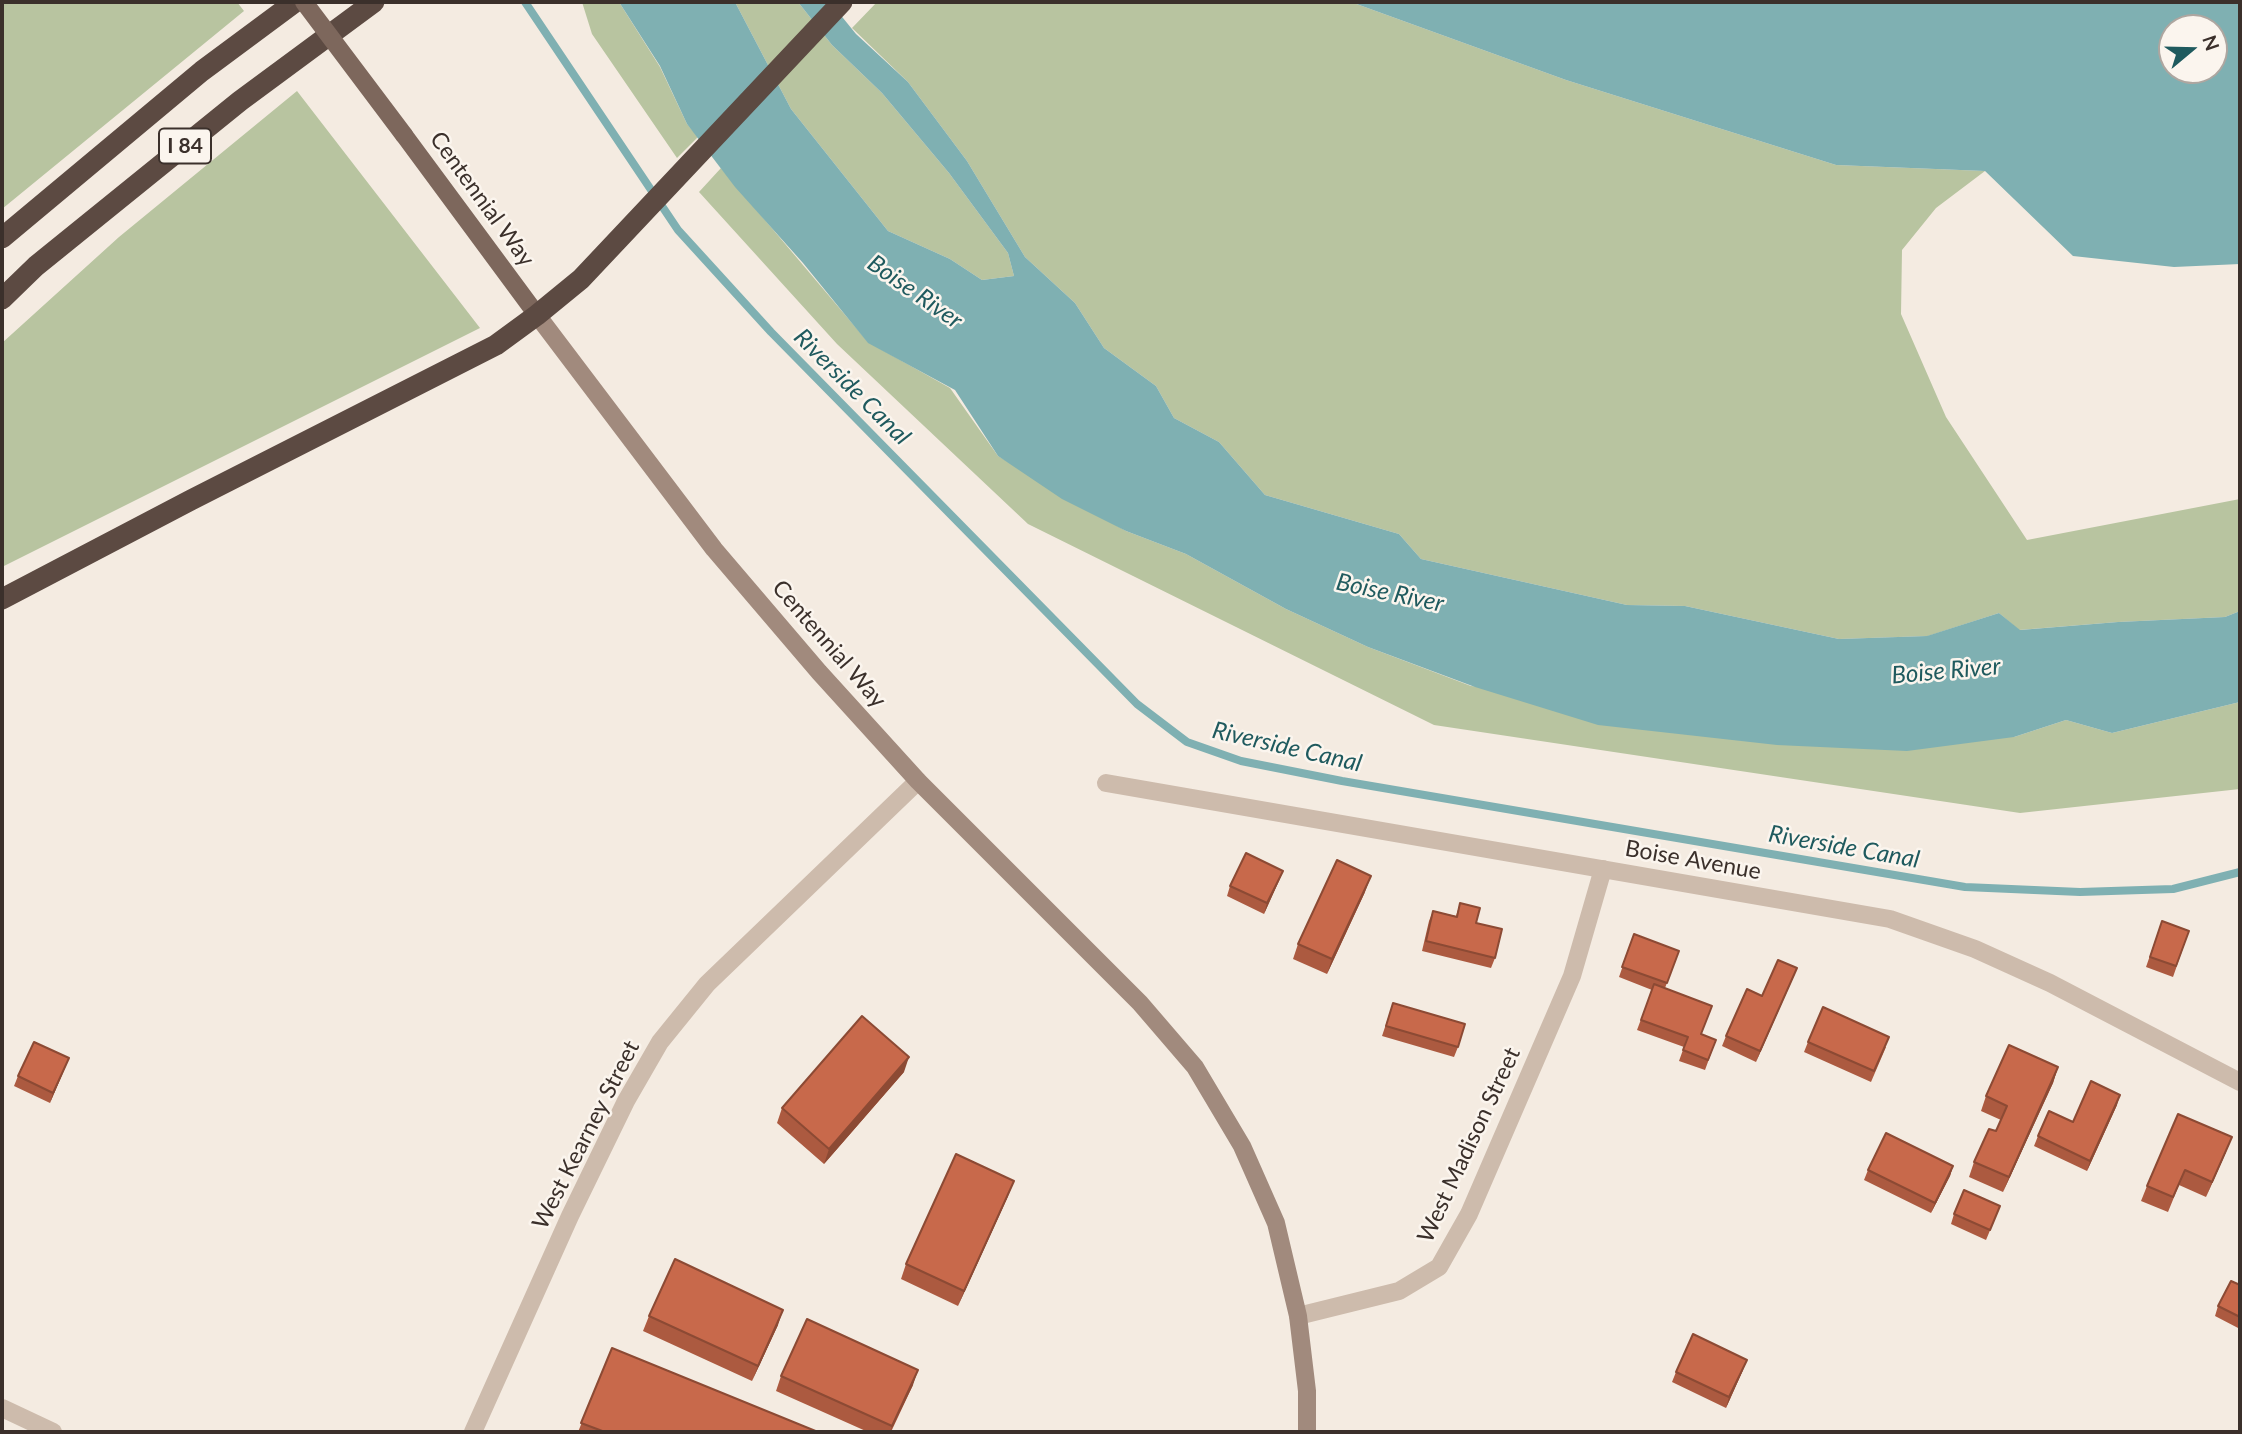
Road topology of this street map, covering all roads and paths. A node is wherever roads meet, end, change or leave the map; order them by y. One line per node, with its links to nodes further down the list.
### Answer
1 (295, 2): 5 (highway, I 84)
2 (304, 2): 7 (main road, Centennial Way, bridge)
3 (374, 2): 6 (highway, I 84)
4 (842, 2): 7 (highway)
5 (2, 237)
6 (2, 299)
7 (537, 315): 8 (highway); 9 (main road, Centennial Way)
8 (2, 599)
9 (918, 781): 13 (main road, Centennial Way); 17 (street, West Kearney Street)
10 (1106, 783): 11 (street, Boise Avenue)
11 (1603, 869): 12 (street, Boise Avenue); 13 (street, West Madison Street)
12 (2240, 1082)
13 (1298, 1316): 18 (main road)
14 (2, 1408): 15 (street)
15 (23, 1426): 16 (street)
16 (53, 1432)
17 (473, 1432)
18 (1307, 1432)

